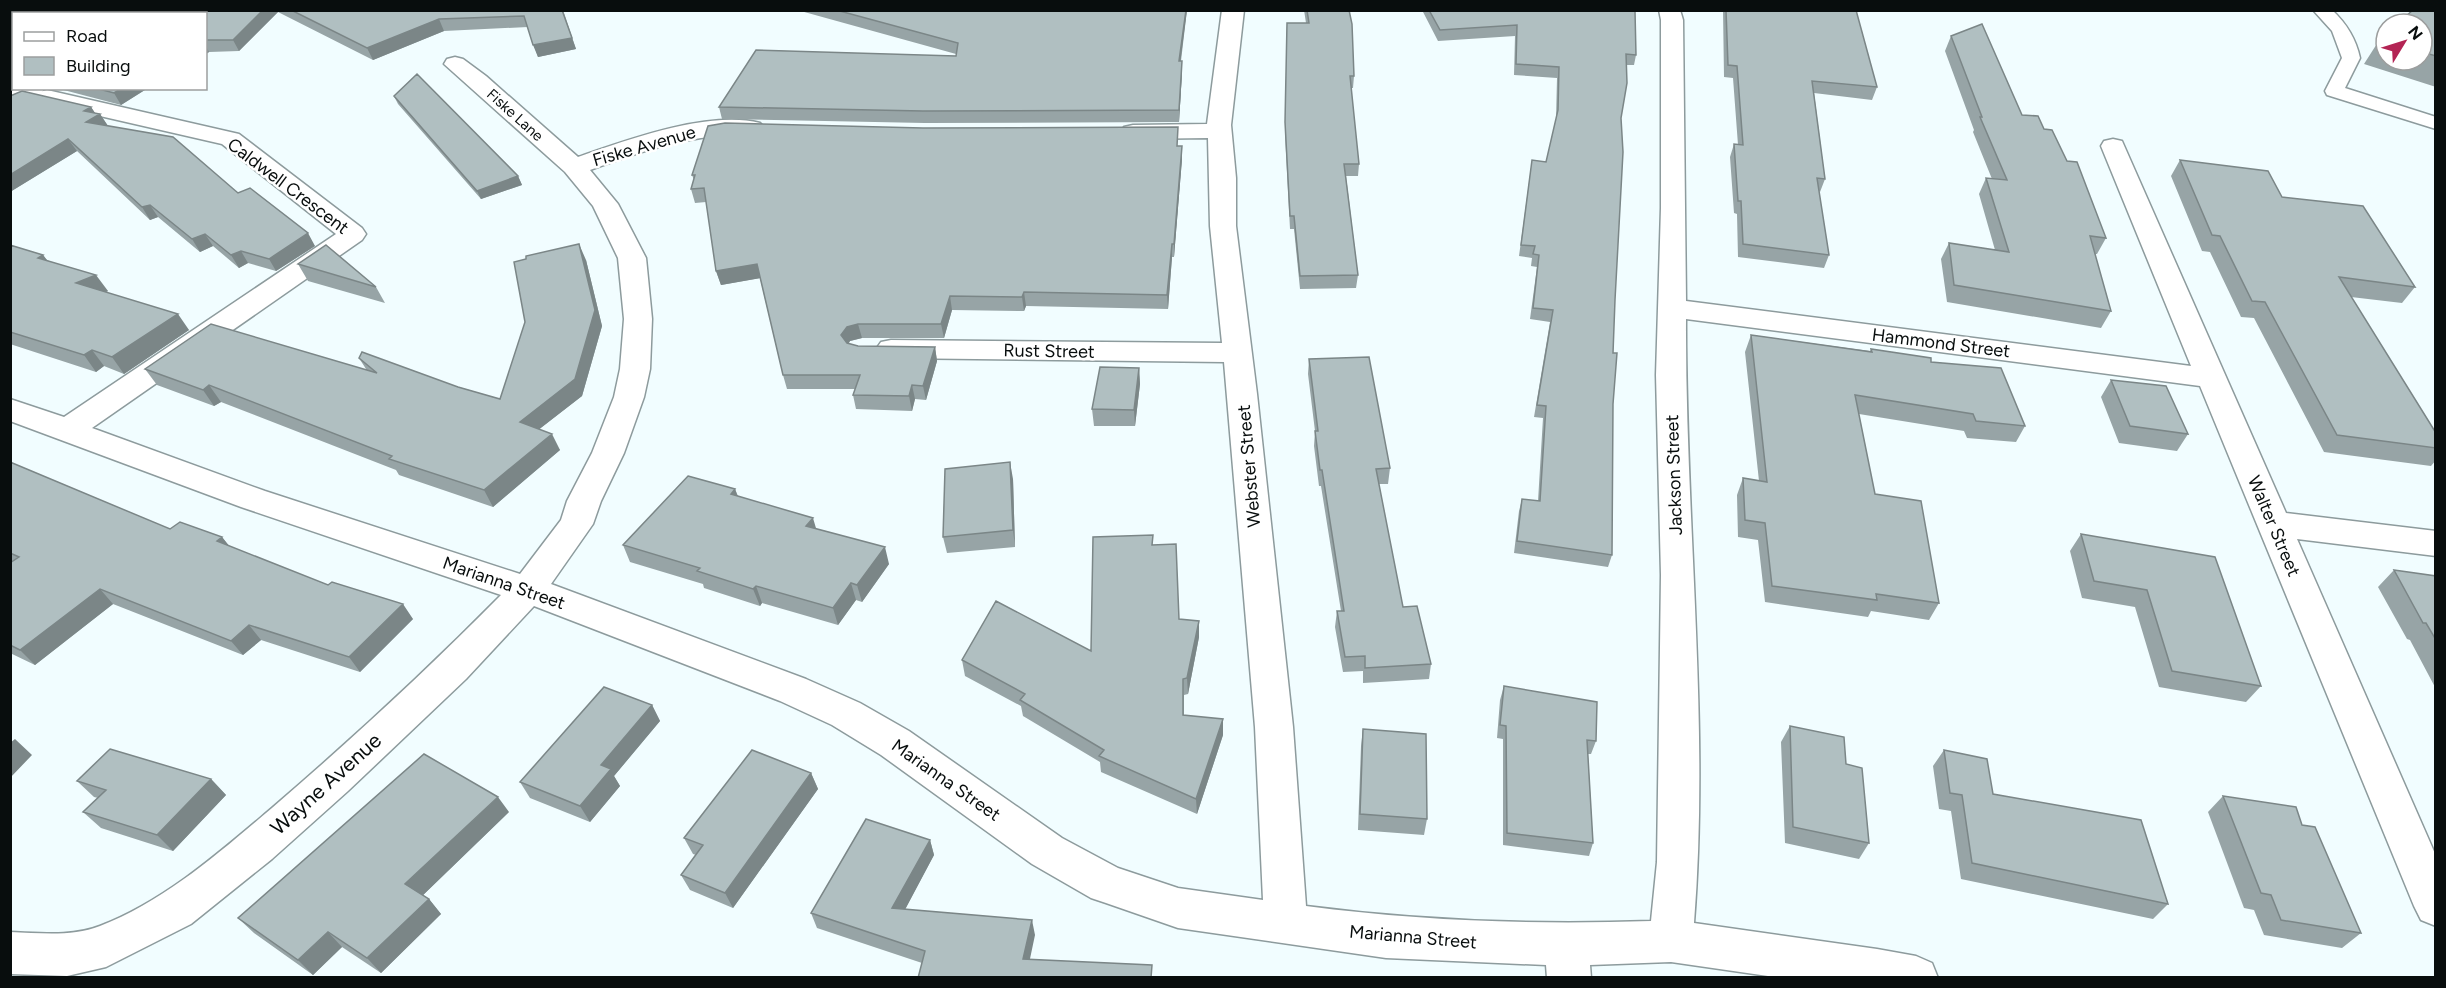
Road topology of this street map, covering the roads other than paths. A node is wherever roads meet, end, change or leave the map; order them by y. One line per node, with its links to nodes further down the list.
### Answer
1 (1233, 10): 8 (street, Webster Street)
2 (1668, 10): 12 (street, Jackson Street)
3 (2321, 10): 6 (lane)
4 (455, 64): 11 (street, Fiske Lane)
5 (24, 94): 17 (street, Caldwell Crescent)
6 (2436, 123)
7 (772, 128): 11 (street, Fiske Avenue)
8 (1220, 131): 9 (street); 14 (street, Webster Street)
9 (1113, 132)
10 (2113, 146): 15 (street, Walter Street)
11 (574, 167): 20 (street, Fiske Avenue)
12 (1671, 308): 15 (street, Hammond Street); 23 (street, Jackson Street)
13 (862, 349): 14 (street, Rust Street)
14 (1237, 353): 22 (street, Webster Street)
15 (2211, 378): 18 (street, Walter Street)
16 (10, 409): 17 (street, Marianna Street)
17 (67, 430): 20 (street, Marianna Street)
18 (2273, 524): 19 (street); 21 (street, Walter Street)
19 (2436, 544)
20 (528, 590): 22 (street, Marianna Street); 26 (street, Wayne Avenue)
21 (2436, 906)
22 (1286, 922): 25 (street, Marianna Street)
23 (1671, 941): 25 (street, Marianna Street); 27 (street, Marianna Street)
24 (10, 953): 26 (street, Wayne Avenue)
25 (1568, 961)
26 (91, 962)
27 (1916, 978)

